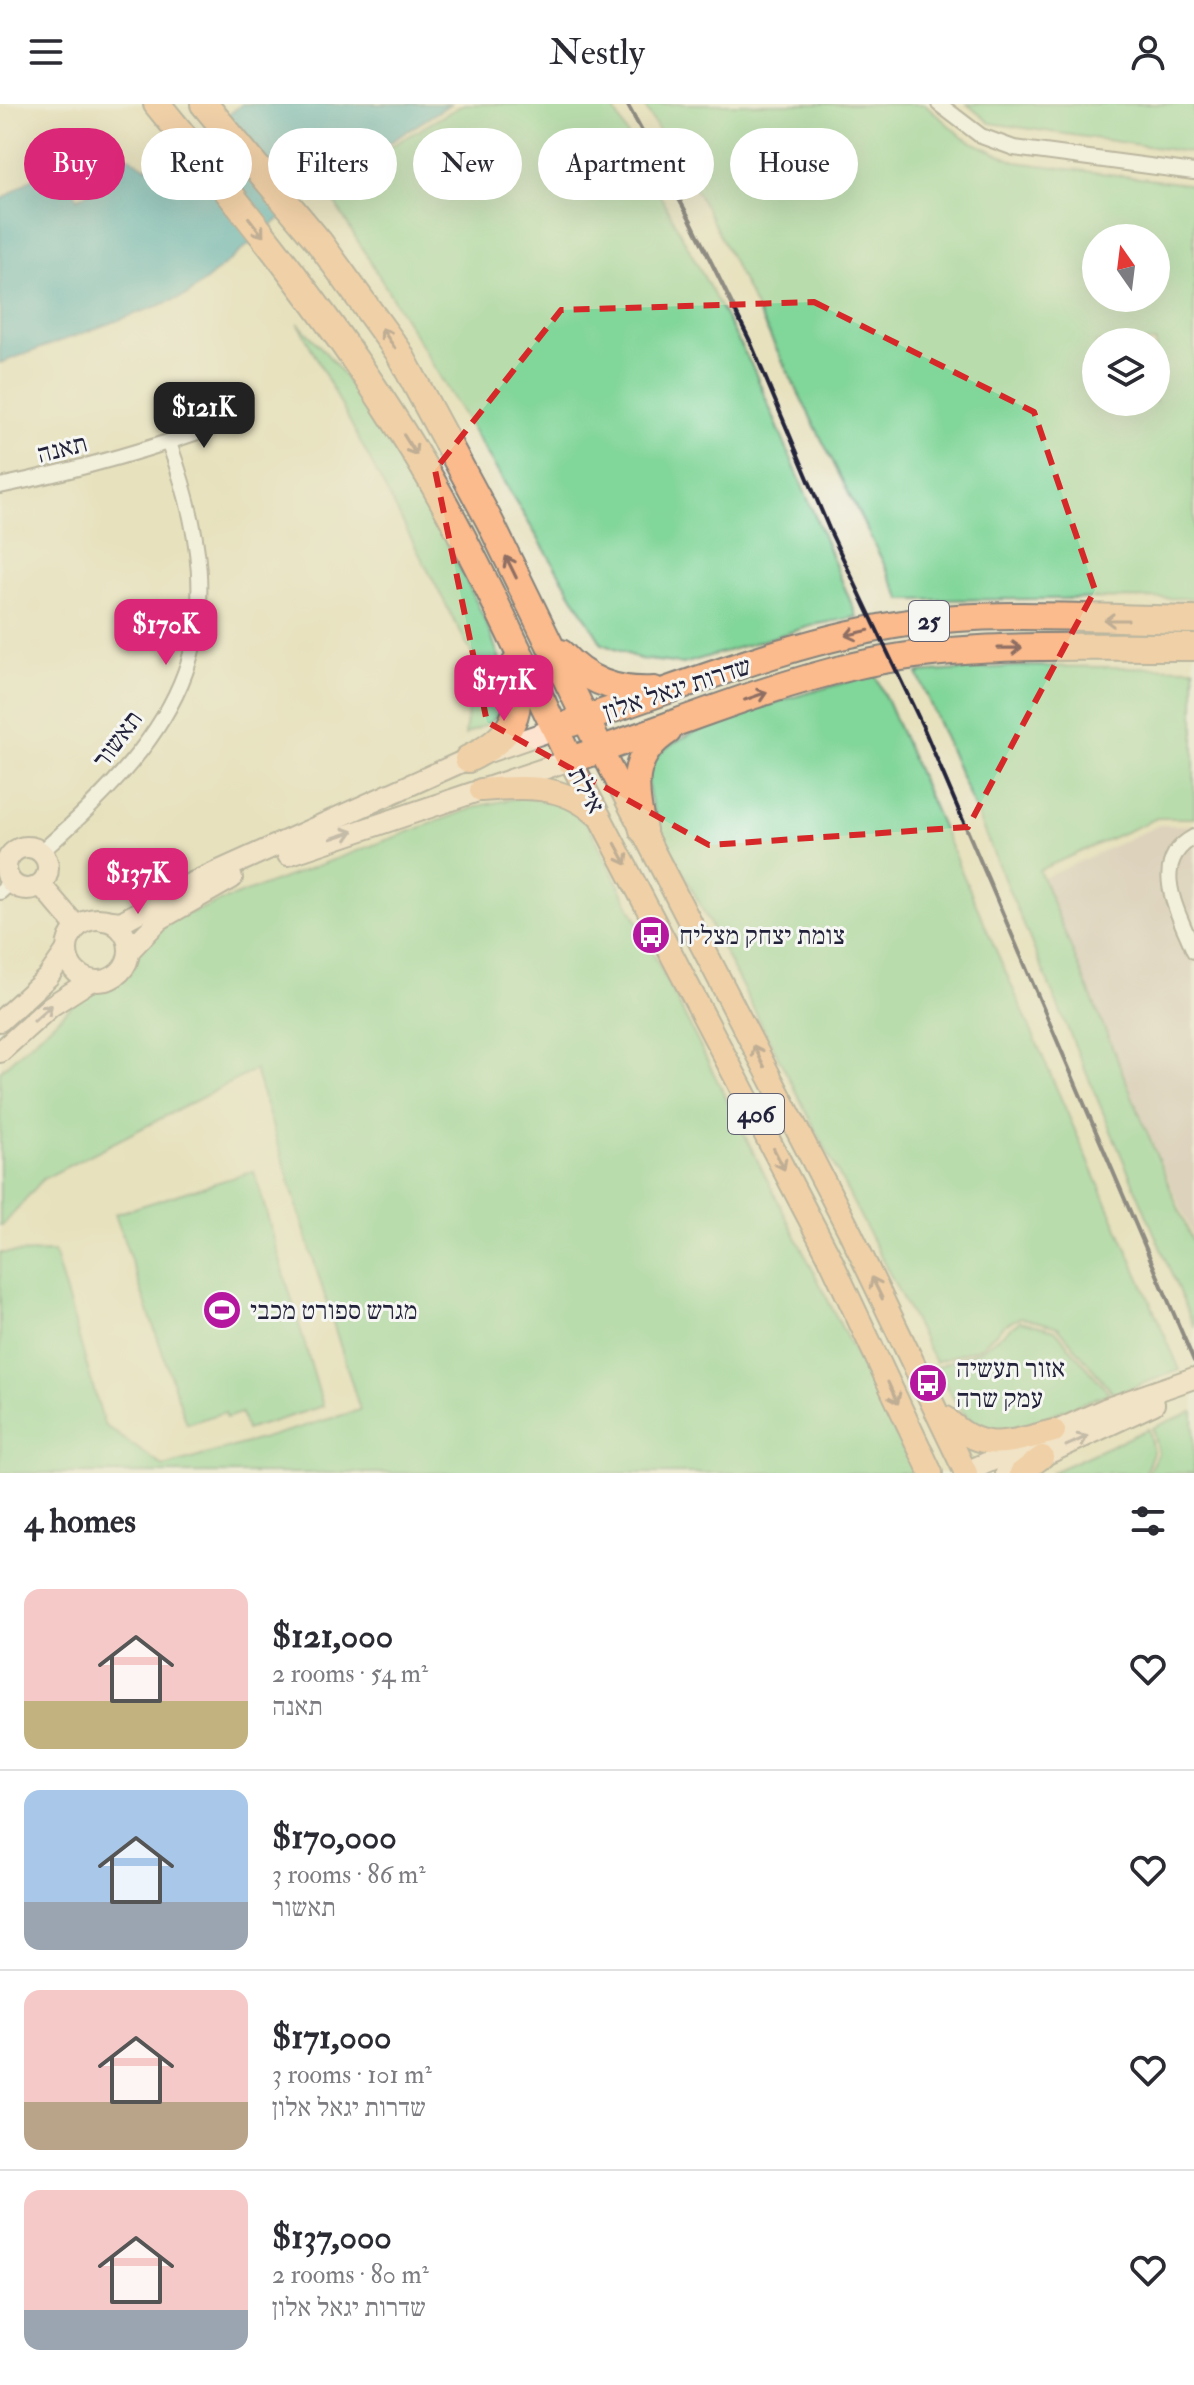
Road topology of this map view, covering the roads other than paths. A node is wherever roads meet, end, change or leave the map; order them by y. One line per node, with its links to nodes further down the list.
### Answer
1 (157, 104): 9 (highway, אילת, one-way to 9)
2 (939, 104): 4 (street)
3 (205, 105): 10 (highway, אילת, one-way to 3)
4 (1194, 172)
5 (225, 422): 6 (street, תאנה)
6 (169, 443): 7 (street, תאנה); 24 (street, תאשור)
7 (0, 486)
8 (1194, 620): 12 (highway, שדרות יגאל אלון / 25, one-way to 12)
9 (505, 626): 15 (highway, אילת); 17 (highway)
10 (546, 637): 12 (highway); 13 (highway, אילת)
11 (1194, 647): 14 (highway, שדרות יגאל אלון / 25, one-way to 11)
12 (674, 689): 13 (highway, שדרות יגאל אלון / 25)
13 (586, 719): 15 (highway, שדרות יגאל אלון / 25); 16 (highway, אילת)
14 (683, 722): 16 (highway, שדרות יגאל אלון / 25); 21 (highway)
15 (555, 729): 17 (street, שדרות יגאל אלון); 18 (highway, אילת)
16 (601, 750): 18 (highway, שדרות יגאל אלון / 25); 21 (main road, אילת / 406)
17 (468, 759): 27 (street, שדרות יגאל אלון)
18 (570, 760): 19 (street, שדרות יגאל אלון); 20 (main road, אילת / 406)
19 (481, 790): 20 (main road); 30 (street, שדרות יגאל אלון, one-way to 19)
20 (603, 820): 39 (main road, אילת / 406, one-way to 39)
21 (643, 830): 36 (main road, אילת / 406, one-way to 21)
22 (1194, 837): 31 (street)
23 (6, 850): 24 (street); 26 (street)
24 (40, 853): 25 (street)
25 (40, 884): 26 (street); 28 (street)
26 (6, 887)
27 (103, 920): 28 (street); 30 (street)
28 (77, 927): 29 (street)
29 (66, 951): 32 (street); 33 (street)
30 (129, 951): 32 (street)
31 (1194, 951)
32 (90, 981): 34 (street, one-way to 32)
33 (0, 1021)
34 (0, 1052)
35 (1194, 1381): 37 (street); 38 (street, one-way to 35)
36 (936, 1408): 37 (main road); 40 (main road, אילת / 406)
37 (1054, 1431): 40 (street)
38 (1042, 1457): 41 (street); 42 (main road)
39 (931, 1473)
40 (965, 1473)
41 (1006, 1473)
42 (1021, 1473)

